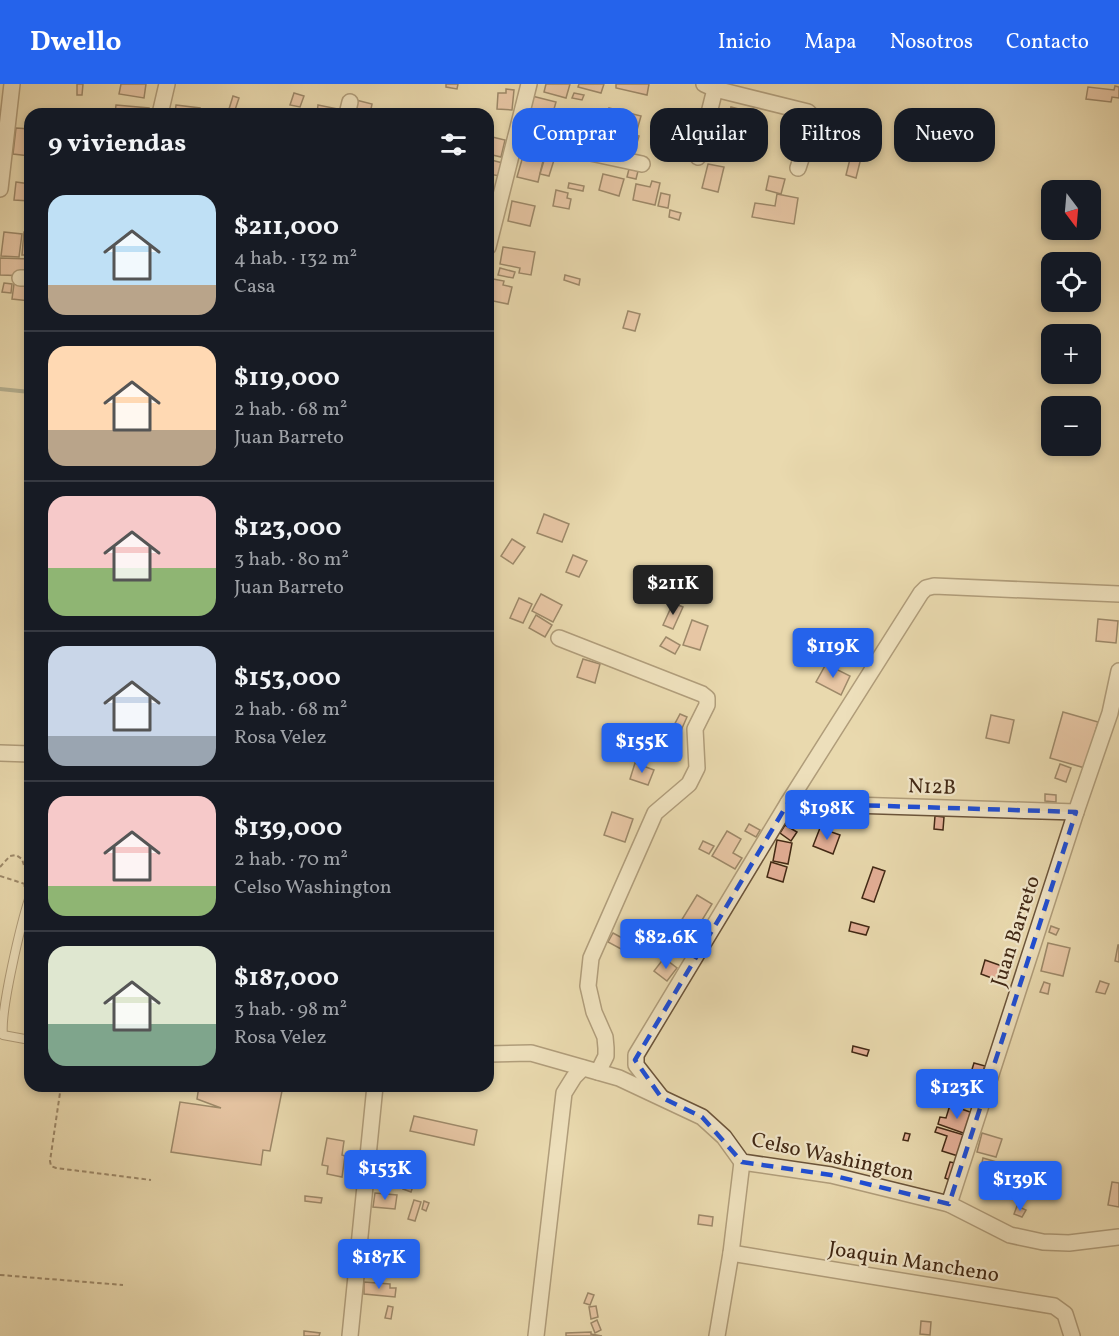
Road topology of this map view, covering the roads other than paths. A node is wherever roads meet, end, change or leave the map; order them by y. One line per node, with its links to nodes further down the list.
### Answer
1 (12, 84): 12 (street)
2 (167, 84): 5 (street)
3 (529, 84): 6 (street)
4 (709, 86): 7 (street); 11 (street)
5 (161, 108)
6 (523, 108)
7 (706, 108)
8 (512, 153): 13 (street)
9 (633, 162): 10 (street)
10 (642, 164)
11 (798, 168)
12 (0, 189)
13 (494, 223)
14 (1119, 594): 19 (street)
15 (559, 638): 25 (street)
16 (1119, 671): 20 (street, Juan Barreto)
17 (0, 753): 18 (street)
18 (24, 754)
19 (788, 803): 20 (street, N12B); 27 (street)
20 (1076, 812): 29 (street, Juan Barreto)
21 (24, 908): 22 (lane)
22 (24, 1039)
23 (494, 1054): 24 (street, Celso Washington)
24 (583, 1068): 25 (street, Celso Washington); 33 (street)
25 (598, 1072): 27 (street, Celso Washington)
26 (374, 1092): 32 (street)
27 (661, 1097): 28 (street, Celso Washington)
28 (742, 1162): 29 (street, Celso Washington); 31 (street)
29 (949, 1204): 30 (street, Celso Washington)
30 (1119, 1238)
31 (731, 1253): 34 (street); 35 (street, Joaquin Mancheno)
32 (350, 1336)
33 (536, 1336)
34 (717, 1336)
35 (1072, 1336)

